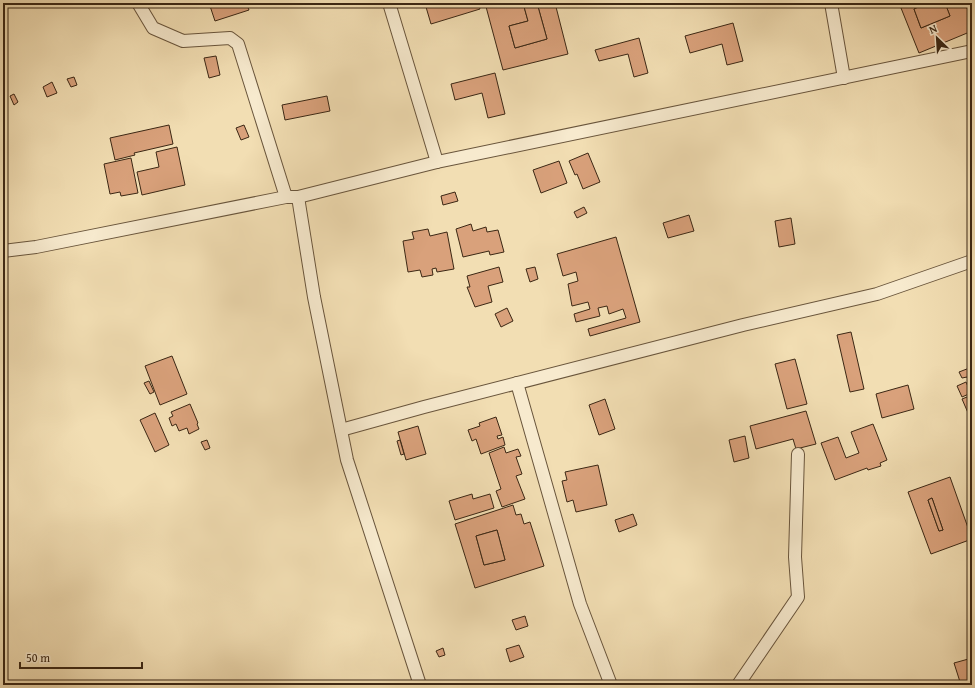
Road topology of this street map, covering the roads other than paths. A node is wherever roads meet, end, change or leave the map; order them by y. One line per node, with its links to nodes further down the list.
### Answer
1 (138, 3): 7 (street)
2 (389, 3): 6 (street)
3 (831, 3): 5 (street)
4 (972, 51): 5 (street)
5 (844, 78): 6 (street)
6 (437, 162): 7 (street)
7 (292, 197): 8 (street); 11 (street)
8 (3, 251)
9 (972, 261): 10 (street)
10 (517, 383): 11 (street); 14 (street)
11 (341, 430): 13 (street)
12 (798, 454): 15 (street)
13 (420, 685)
14 (611, 685)
15 (738, 685)

